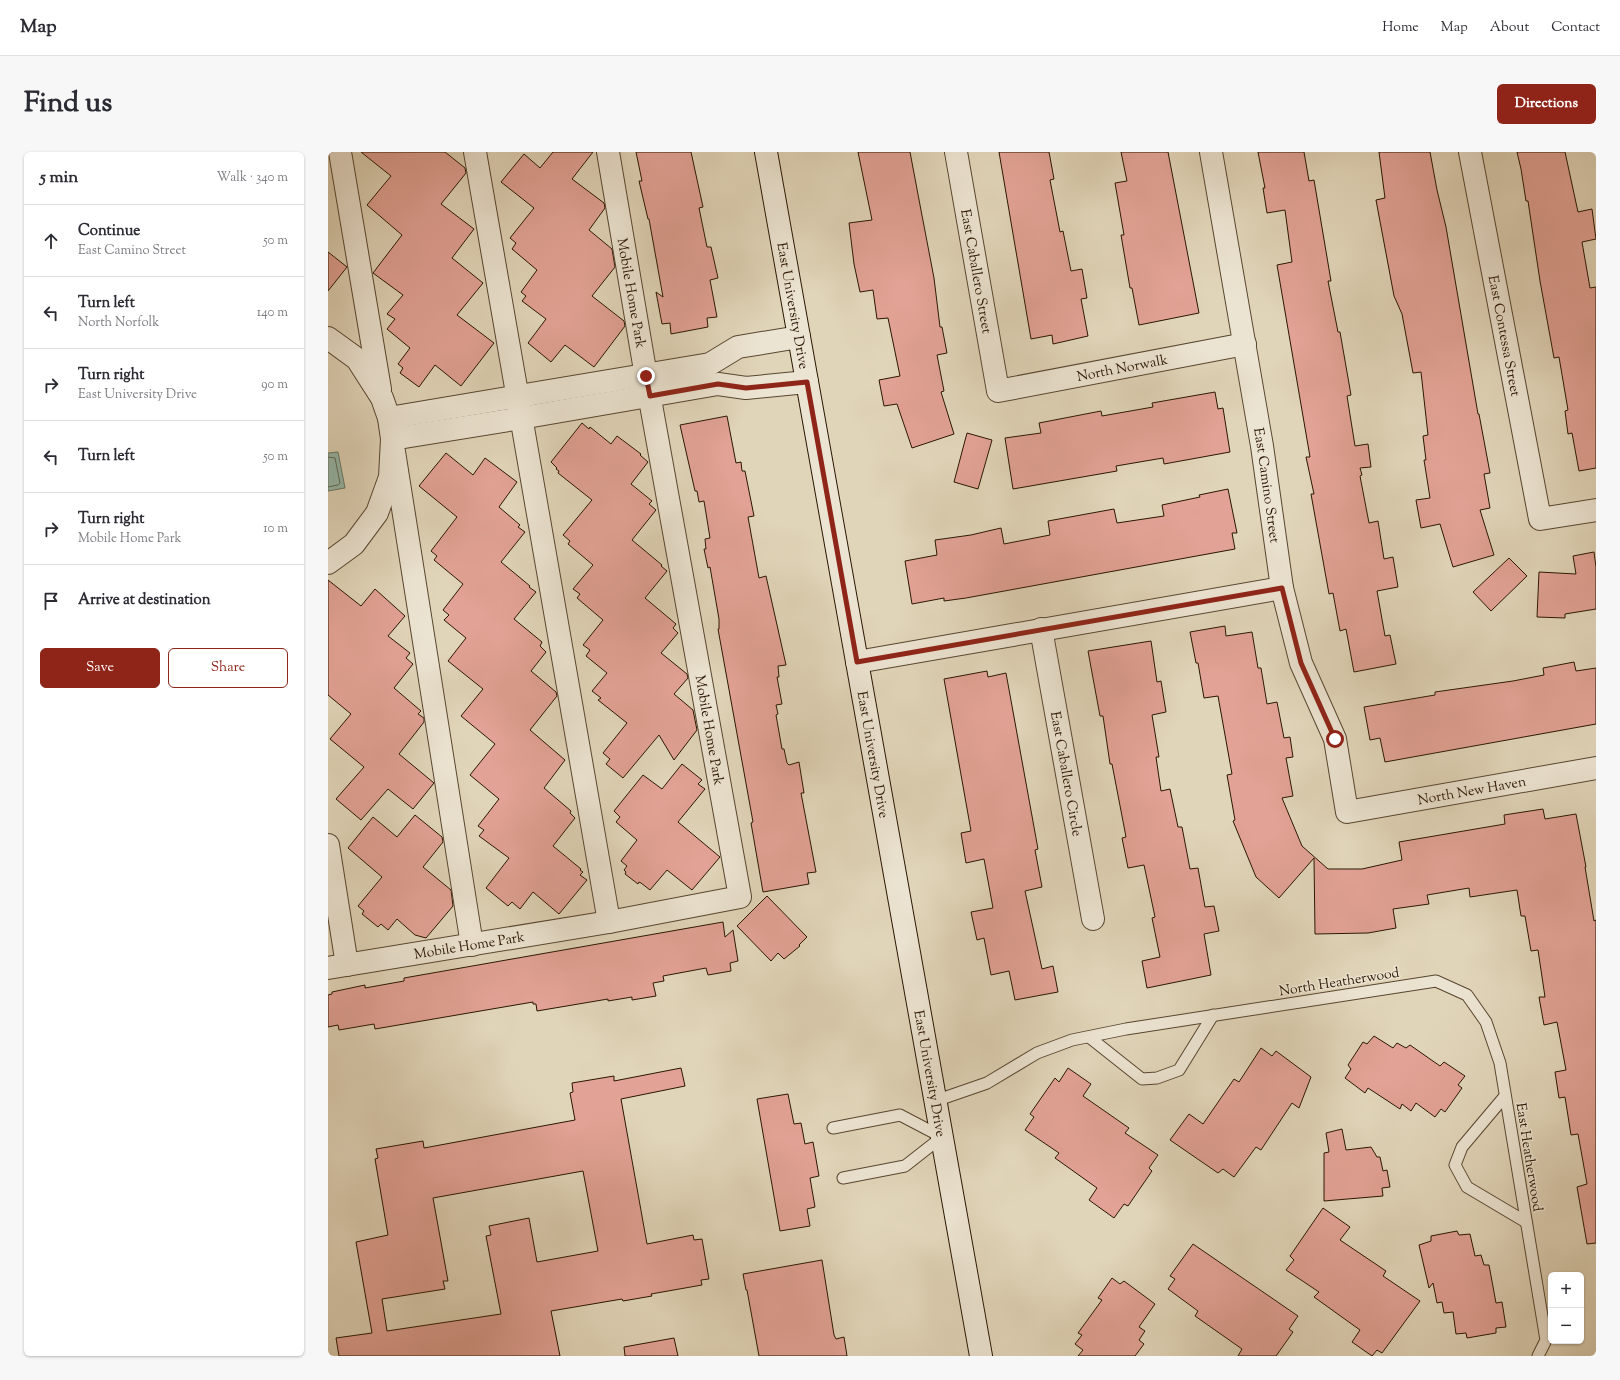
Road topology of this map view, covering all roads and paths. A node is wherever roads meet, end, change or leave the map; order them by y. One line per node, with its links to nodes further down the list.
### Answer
1 (340, 152): 15 (street)
2 (475, 152): 14 (street)
3 (608, 152): 12 (street, Mobile Home Park)
4 (766, 152): 8 (street, East University Drive)
5 (956, 152): 13 (street, East Caballero Street)
6 (1212, 152): 10 (street, East Camino Street)
7 (1470, 152): 17 (street, East Contessa Street)
8 (799, 337): 11 (street, East University Drive); 12 (street)
9 (328, 338): 15 (street)
10 (1246, 344): 13 (street, North Norwalk); 19 (street, East Camino Street)
11 (807, 382): 12 (street); 21 (street, East University Drive)
12 (648, 386): 14 (street); 16 (street); 26 (street, Mobile Home Park)
13 (998, 391)
14 (517, 397): 15 (street); 16 (street)
15 (388, 418): 16 (street); 18 (street); 27 (street)
16 (521, 418): 26 (street)
17 (1596, 510)
18 (328, 563)
19 (1282, 588): 20 (street); 23 (street, East Camino Street)
20 (1041, 629): 21 (street); 25 (street, East Caballero Circle)
21 (857, 662): 33 (street, East University Drive)
22 (1596, 768): 23 (street, North New Haven)
23 (1347, 812)
24 (328, 844): 28 (street)
25 (1093, 919)
26 (609, 922): 27 (street, Mobile Home Park)
27 (472, 946): 28 (street, Mobile Home Park)
28 (337, 966)
29 (1467, 995): 30 (lane, North Heatherwood); 32 (lane, East Heatherwood)
30 (1213, 1015): 31 (lane, North Heatherwood); 31 (lane)
31 (1089, 1037): 33 (lane, North Heatherwood)
32 (1505, 1096): 37 (lane, East Heatherwood); 37 (lane, East Heatherwood)
33 (935, 1101): 35 (street, East University Drive)
34 (833, 1128): 35 (lane)
35 (942, 1137): 36 (lane); 38 (street, East University Drive)
36 (843, 1178)
37 (1526, 1222): 39 (lane, East Heatherwood)
38 (980, 1356)
39 (1539, 1356)

